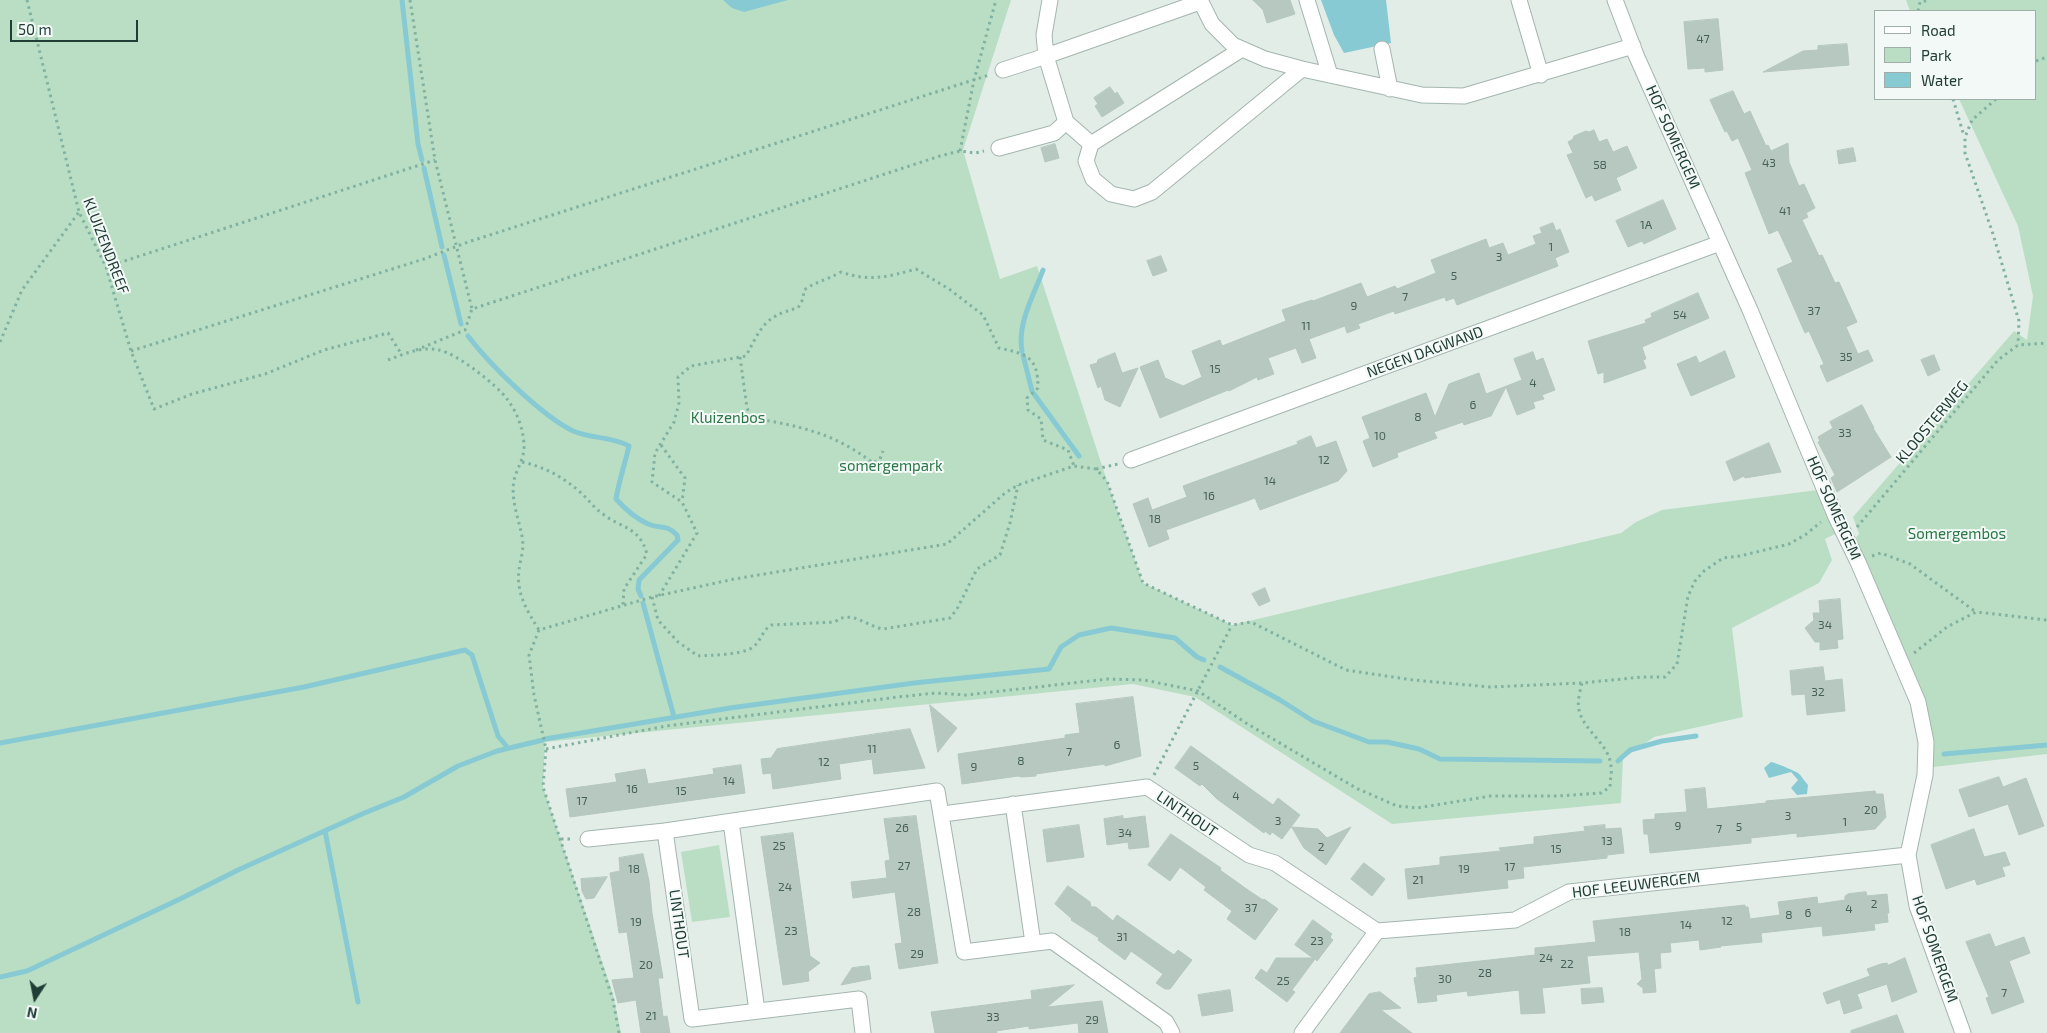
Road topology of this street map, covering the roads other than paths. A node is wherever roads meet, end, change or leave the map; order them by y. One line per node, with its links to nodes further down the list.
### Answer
1 (1050, 0): 9 (street)
2 (1307, 0): 12 (street)
3 (1519, 0): 13 (street)
4 (1615, 0): 6 (street, HOF SOMERGEM)
5 (1200, 1): 7 (street); 9 (street)
6 (1633, 46): 13 (street); 18 (street, HOF SOMERGEM)
7 (1242, 49): 11 (street); 16 (street)
8 (1382, 49): 14 (street)
9 (1046, 56): 10 (street); 15 (street)
10 (1003, 70)
11 (1302, 70): 12 (street); 16 (street)
12 (1330, 75): 14 (street)
13 (1541, 75): 14 (street)
14 (1390, 89)
15 (1066, 122): 16 (street); 17 (street)
16 (1091, 144)
17 (999, 148)
18 (1720, 243): 19 (street, NEGEN DAGWAND); 25 (street, HOF SOMERGEM)
19 (1131, 460)
20 (1013, 804): 21 (street, LINTHOUT); 26 (street, LINTHOUT); 27 (street)
21 (943, 814): 22 (street); 27 (street)
22 (732, 822): 23 (street); 28 (street)
23 (665, 831): 24 (street); 28 (street, LINTHOUT)
24 (588, 839)
25 (1908, 855): 26 (street, HOF LEEUWERGEM); 32 (street, HOF SOMERGEM)
26 (1377, 932): 31 (street)
27 (1032, 942): 30 (street)
28 (757, 1011): 29 (street, LINTHOUT)
29 (862, 1033)
30 (1172, 1033)
31 (1302, 1033)
32 (1962, 1033)

